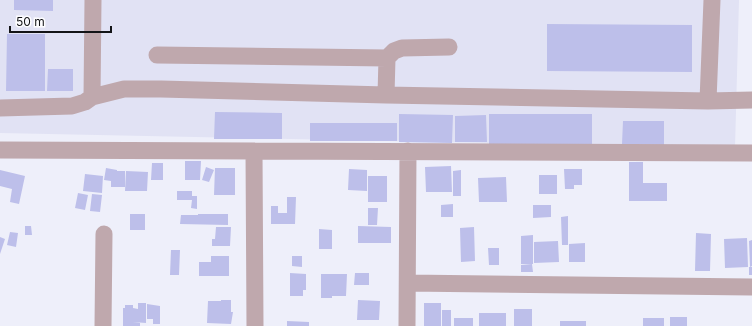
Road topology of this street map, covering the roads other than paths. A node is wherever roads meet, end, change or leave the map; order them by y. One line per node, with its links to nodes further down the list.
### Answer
1 (93, 0): 7 (street)
2 (712, 0): 9 (street)
3 (450, 47): 5 (street)
4 (157, 55): 5 (street)
5 (387, 58): 6 (street)
6 (386, 95): 7 (street); 9 (street)
7 (92, 97): 10 (street)
8 (752, 100): 9 (street)
9 (708, 101)
10 (0, 108)
11 (0, 150): 12 (street)
12 (254, 151): 13 (street); 19 (street)
13 (408, 151): 14 (street); 16 (street)
14 (752, 153)
15 (104, 234): 18 (street)
16 (408, 283): 17 (street); 20 (street)
17 (752, 287)
18 (103, 326)
19 (255, 326)
20 (407, 326)

